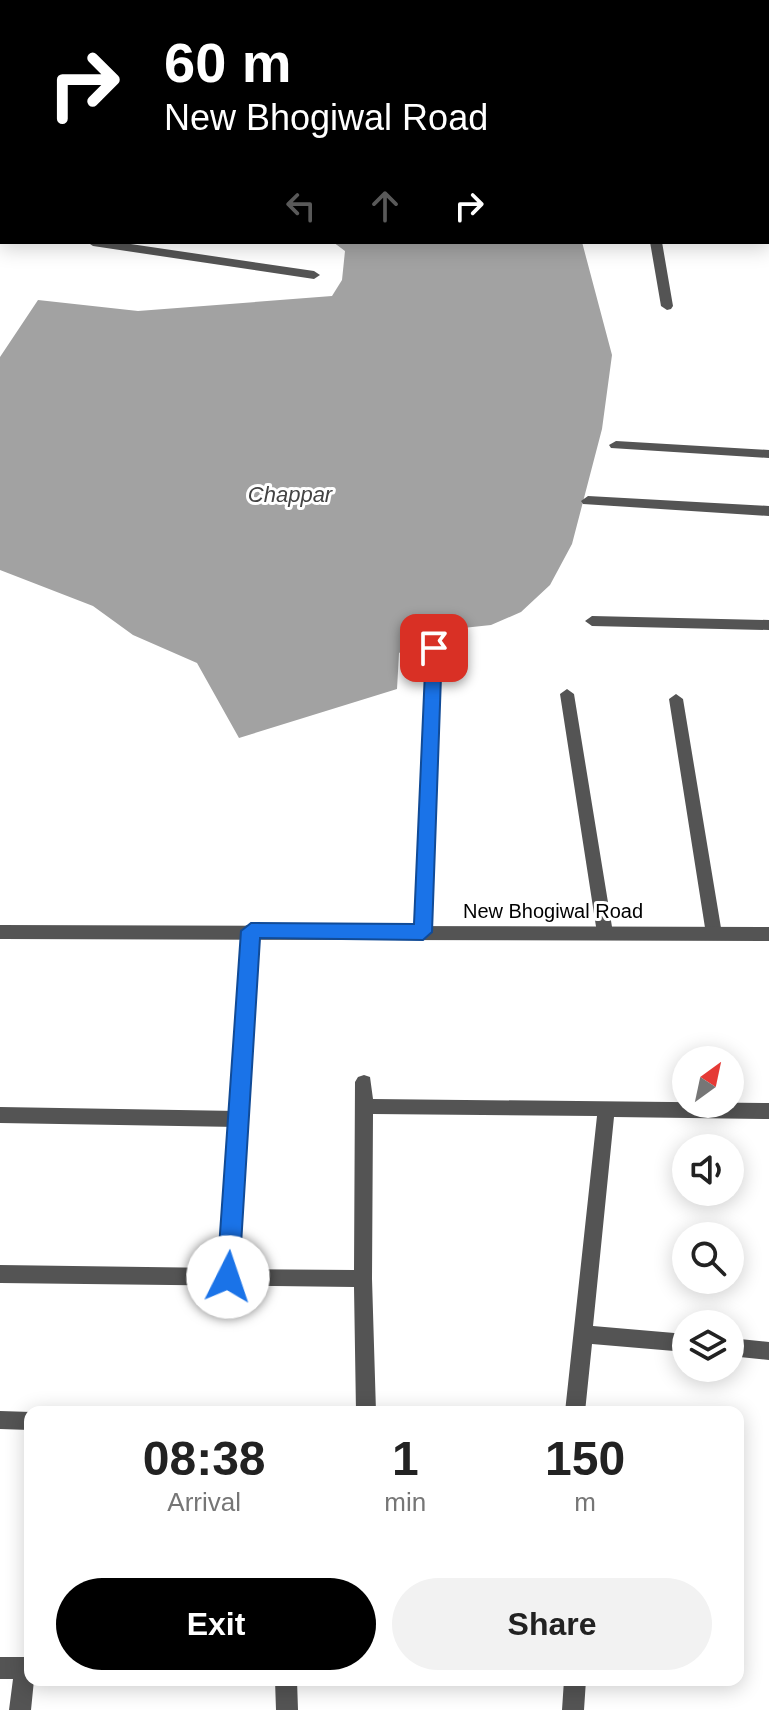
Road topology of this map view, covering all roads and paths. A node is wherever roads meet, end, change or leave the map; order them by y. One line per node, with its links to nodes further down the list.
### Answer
1 (106, 244): 3 (street)
2 (656, 244): 4 (street)
3 (314, 275)
4 (667, 306)
5 (616, 445): 6 (street)
6 (769, 454)
7 (588, 501): 8 (street)
8 (769, 511)
9 (592, 621): 10 (street)
10 (769, 625)
11 (434, 648): 16 (street)
12 (567, 694): 17 (street)
13 (676, 699): 18 (street)
14 (251, 931): 15 (street, New Bhogiwal Road); 16 (street, New Bhogiwal Road); 25 (street)
15 (0, 932)
16 (423, 932): 17 (street, New Bhogiwal Road)
17 (605, 933): 18 (street, New Bhogiwal Road)
18 (714, 934): 19 (street, New Bhogiwal Road)
19 (769, 934)
20 (364, 1082): 21 (street)
21 (364, 1106): 22 (street); 28 (street)
22 (606, 1111): 23 (street); 29 (street)
23 (769, 1111)
24 (0, 1115): 25 (street)
25 (238, 1119): 27 (street)
26 (0, 1274): 27 (street)
27 (228, 1277): 28 (street)
28 (363, 1279): 33 (street)
29 (583, 1334): 30 (street); 34 (street)
30 (672, 1342)
31 (744, 1348): 32 (street)
32 (769, 1351)
33 (366, 1406)
34 (576, 1406)
35 (0, 1420): 36 (street)
36 (24, 1421)
37 (0, 1668): 38 (street)
38 (24, 1668)
39 (24, 1686): 42 (street)
40 (286, 1686): 43 (street)
41 (575, 1686): 44 (street)
42 (20, 1710)
43 (287, 1710)
44 (573, 1710)

